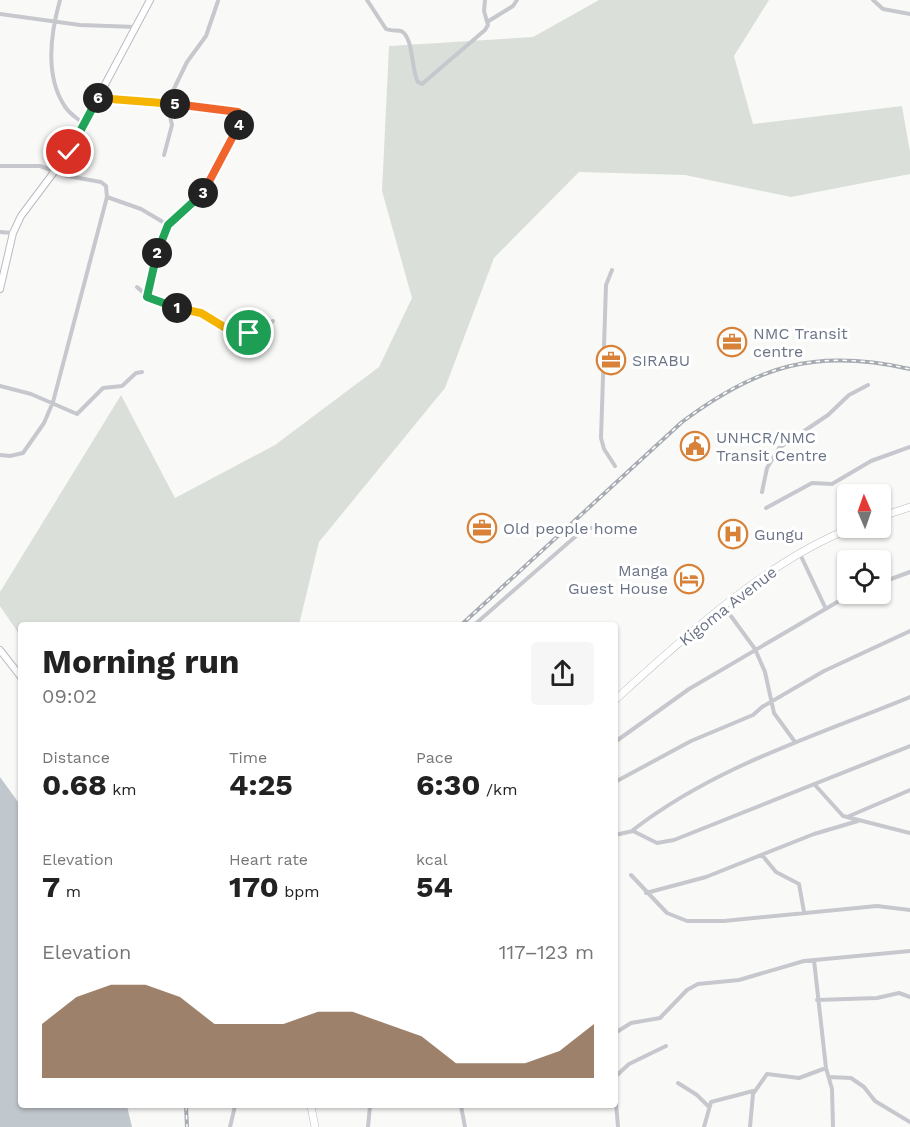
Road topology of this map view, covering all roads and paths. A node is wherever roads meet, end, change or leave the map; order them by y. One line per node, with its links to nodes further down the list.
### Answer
1 (60, 0): 10 (street)
2 (150, 0): 12 (street)
3 (367, 0): 11 (street)
4 (485, 0): 11 (street)
5 (517, 0): 11 (street)
6 (873, 0): 9 (street)
7 (218, 2): 14 (street)
8 (0, 14): 10 (street)
9 (910, 14)
10 (54, 21): 12 (street); 15 (street)
11 (488, 21)
12 (136, 27): 13 (street)
13 (99, 97): 14 (street); 15 (street)
14 (167, 103): 16 (street); 20 (street)
15 (84, 124): 18 (street)
16 (164, 155)
17 (0, 166): 18 (street)
18 (56, 172): 19 (street); 22 (street)
19 (107, 197): 20 (street); 31 (street)
20 (168, 225): 26 (street)
21 (0, 232): 22 (street)
22 (13, 233): 25 (street)
23 (612, 270): 34 (street)
24 (137, 287): 26 (street)
25 (0, 289)
26 (147, 297): 27 (street)
27 (273, 321)
28 (142, 372): 31 (street)
29 (868, 385): 35 (street)
30 (0, 386): 31 (street)
31 (53, 402): 33 (street)
32 (910, 447): 37 (street)
33 (0, 455)
34 (615, 466)
35 (762, 492)
36 (910, 507): 38 (main road)
37 (766, 508)
38 (891, 514)
39 (632, 534): 47 (street)
40 (837, 535): 41 (main road, Kigoma Avenue)
41 (799, 553): 45 (street); 46 (main road, Kigoma Avenue)
42 (910, 572): 43 (street)
43 (891, 579)
44 (837, 601): 45 (street)
45 (825, 607): 49 (street)
46 (725, 608): 49 (street); 53 (main road, Kigoma Avenue)
47 (478, 622)
48 (910, 631): 54 (street)
49 (755, 649): 54 (street); 55 (street)
50 (0, 650): 51 (street)
51 (18, 673)
52 (910, 696): 56 (street)
53 (618, 697)
54 (773, 701): 56 (street); 58 (street)
55 (618, 740)
56 (795, 742): 63 (street)
57 (910, 746): 59 (street)
58 (618, 780)
59 (814, 785): 61 (street); 63 (street)
60 (910, 790): 61 (street)
61 (846, 817): 62 (street)
62 (858, 821): 64 (street); 66 (street)
63 (633, 831): 65 (street)
64 (909, 832)
65 (618, 834)
66 (762, 855): 68 (street); 70 (street)
67 (631, 875): 68 (street)
68 (646, 893): 70 (street)
69 (910, 910): 70 (street)
70 (804, 912)
71 (910, 951): 72 (street)
72 (814, 960): 74 (street); 75 (street)
73 (910, 997): 74 (street)
74 (817, 1000): 77 (street)
75 (618, 1031)
76 (666, 1046): 78 (street)
77 (826, 1068): 79 (street); 81 (street)
78 (618, 1074)
79 (829, 1077): 88 (street); 96 (street)
80 (678, 1083): 82 (street)
81 (754, 1091): 82 (street); 95 (street)
82 (709, 1107): 94 (street)
83 (235, 1108): 89 (street)
84 (311, 1108): 90 (main road)
85 (370, 1108): 91 (street)
86 (461, 1108): 92 (street)
87 (616, 1108): 93 (street)
88 (910, 1122)
89 (230, 1127)
90 (315, 1127)
91 (368, 1127)
92 (465, 1127)
93 (618, 1127)
94 (704, 1127)
95 (750, 1127)
96 (833, 1127)

